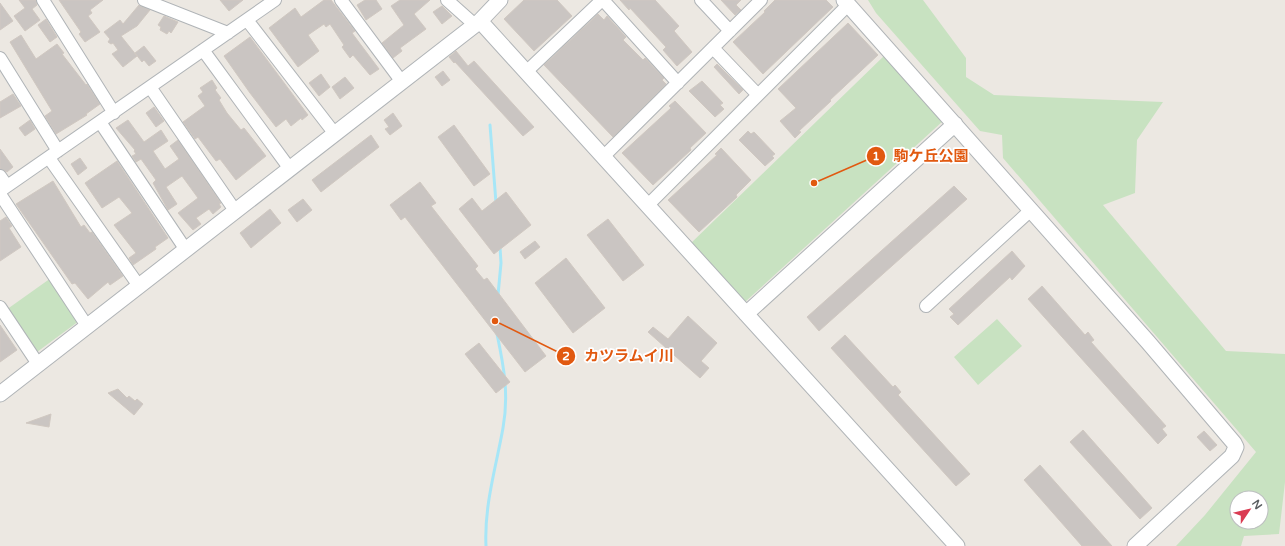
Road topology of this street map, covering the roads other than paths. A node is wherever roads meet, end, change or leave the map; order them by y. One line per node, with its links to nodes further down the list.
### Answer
1 (43, 0): 23 (street)
2 (144, 0): 14 (street)
3 (275, 0): 11 (street)
4 (342, 0): 19 (street)
5 (447, 0): 12 (street)
6 (500, 0): 12 (street)
7 (602, 0): 18 (street); 20 (street)
8 (701, 0): 13 (street)
9 (761, 0): 13 (street)
10 (846, 3): 22 (street); 25 (street)
11 (247, 20): 14 (street); 26 (street)
12 (477, 23): 18 (street); 19 (street)
13 (730, 31): 15 (street)
14 (228, 33): 16 (street)
15 (713, 48): 20 (street); 22 (street)
16 (203, 50): 21 (street); 29 (street)
17 (0, 58): 27 (street)
18 (526, 72): 28 (street)
19 (402, 82): 26 (street)
20 (678, 83): 28 (street)
21 (150, 87): 23 (street); 34 (street)
22 (758, 95): 32 (street)
23 (114, 113): 24 (street)
24 (100, 122): 27 (street); 35 (street)
25 (955, 124): 33 (street); 39 (street)
26 (335, 134): 29 (street)
27 (54, 154): 31 (street); 36 (street)
28 (603, 157): 32 (street)
29 (290, 169): 34 (street)
30 (0, 176): 31 (street)
31 (2, 191): 40 (street)
32 (647, 206): 39 (street)
33 (1031, 210): 37 (street); 44 (street)
34 (236, 212): 35 (street)
35 (186, 250): 36 (street)
36 (139, 286): 40 (street)
37 (926, 306)
38 (0, 308): 41 (street)
39 (746, 314): 43 (street)
40 (87, 326): 41 (street)
41 (38, 364): 42 (street)
42 (0, 394)
43 (957, 546)
44 (1134, 546)

